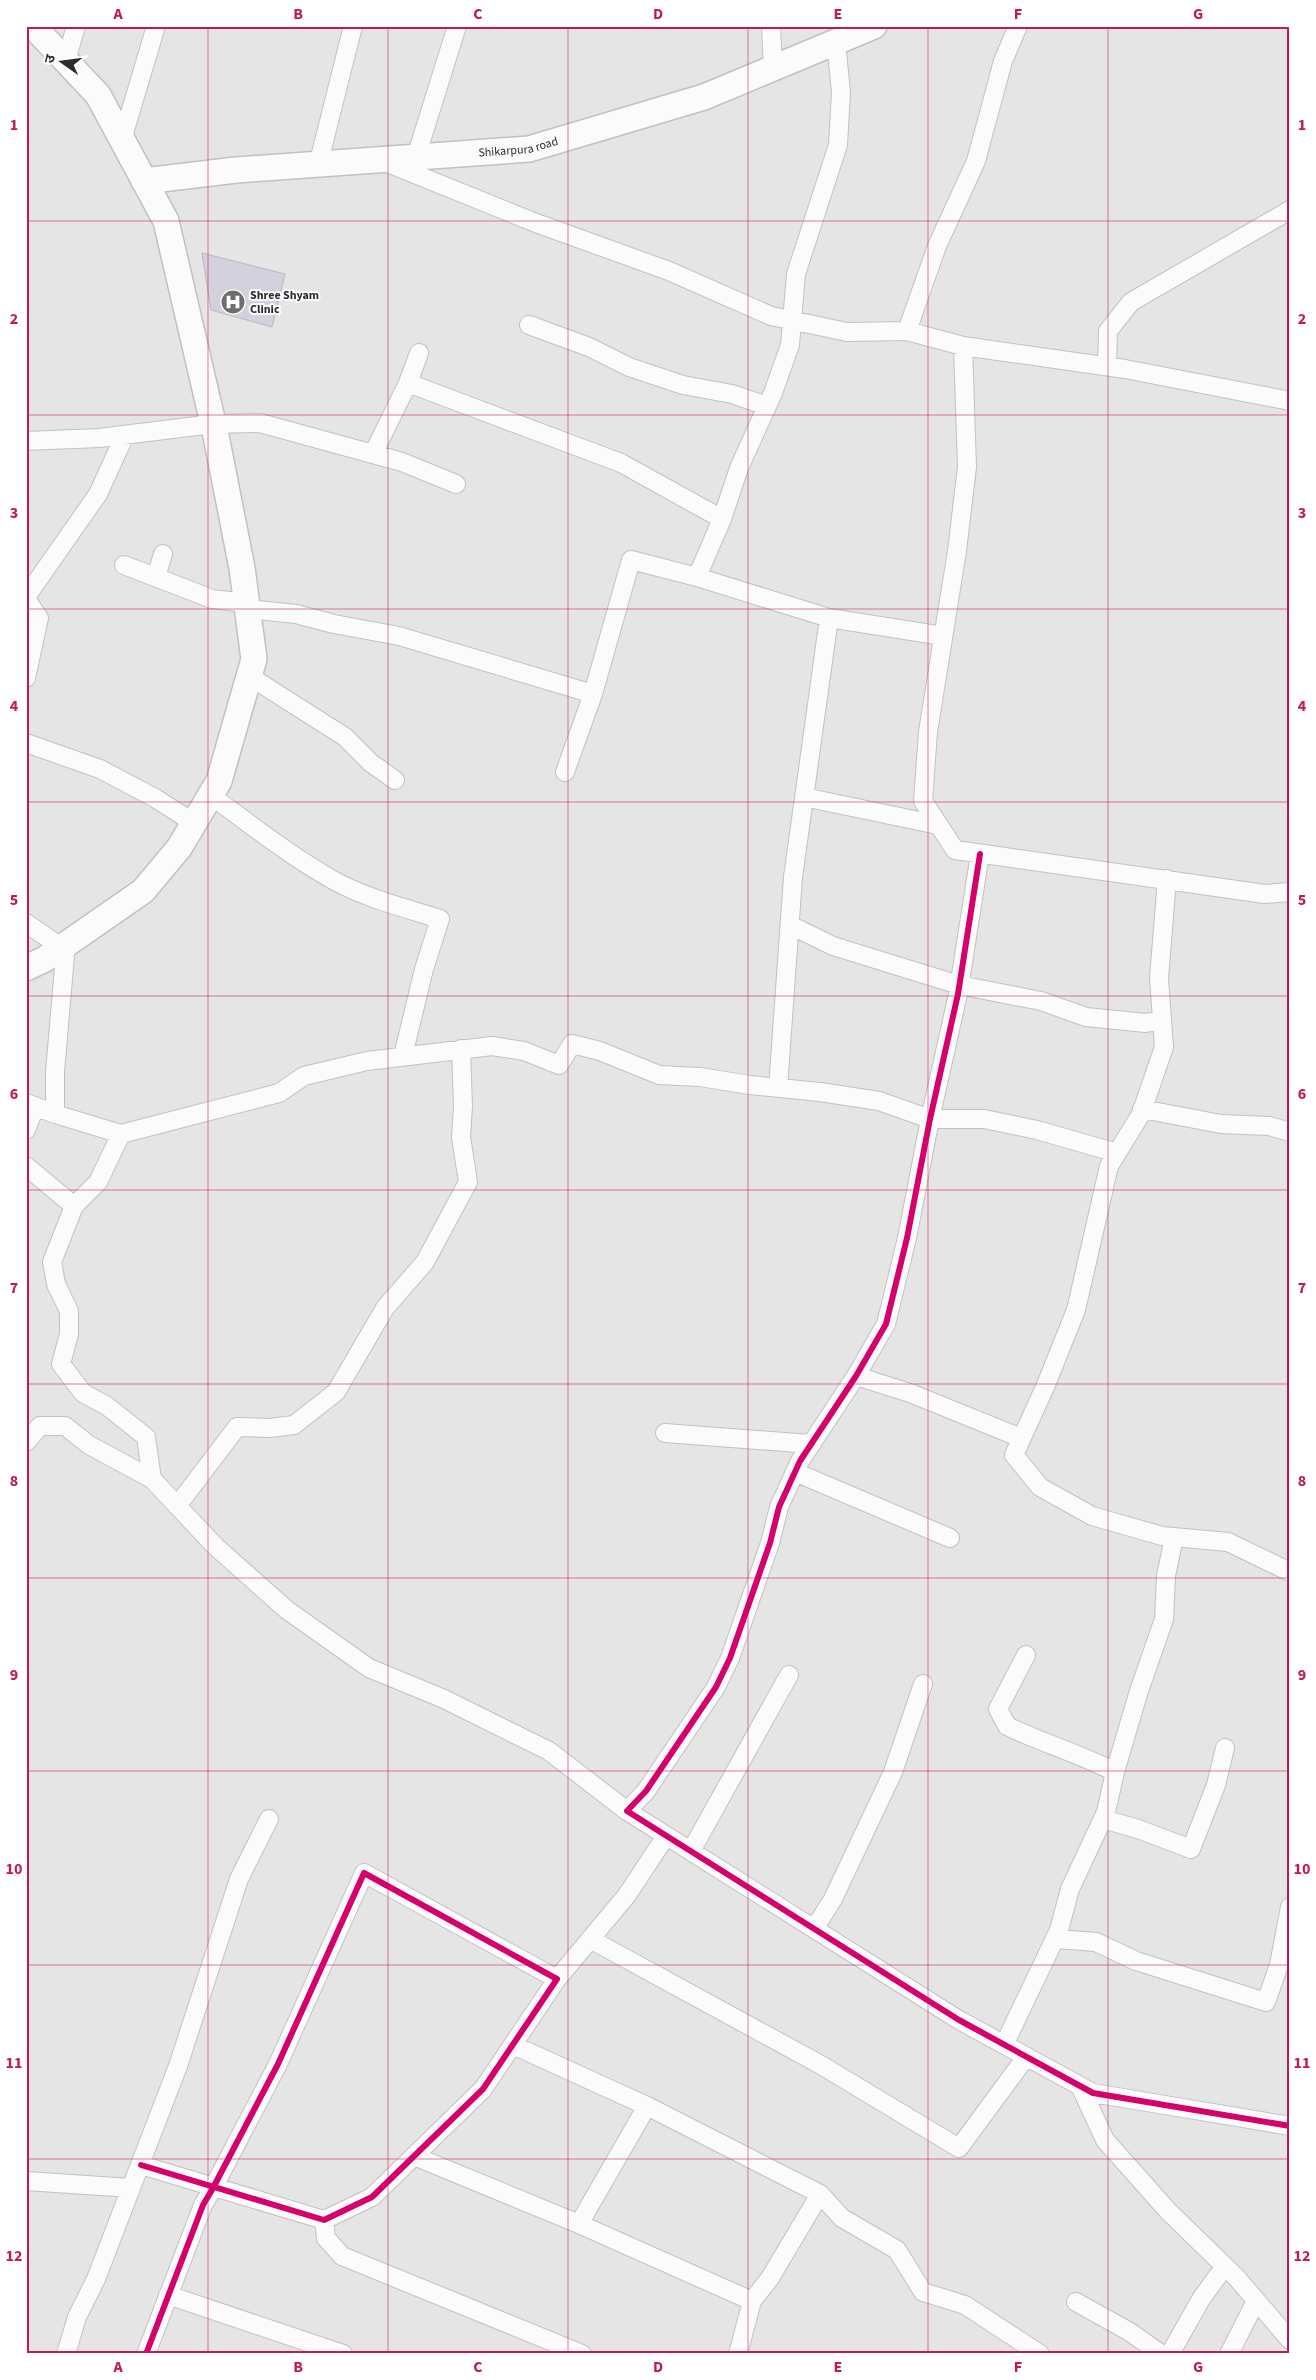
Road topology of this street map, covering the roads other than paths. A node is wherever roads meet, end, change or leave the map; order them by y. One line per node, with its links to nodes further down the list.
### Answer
1 (33, 26): 10 (street)
2 (76, 26): 10 (street)
3 (156, 26): 12 (street)
4 (353, 26): 15 (street)
5 (457, 26): 13 (street)
6 (771, 26): 11 (street)
7 (874, 26): 9 (street, Shikarpura road)
8 (1018, 26): 20 (street)
9 (836, 42): 11 (street, Shikarpura road); 18 (street)
10 (66, 61): 12 (street)
11 (773, 68): 13 (street, Shikarpura road)
12 (122, 140): 16 (street)
13 (416, 157): 14 (street, Shikarpura road)
14 (380, 160): 15 (street, Shikarpura road); 18 (street)
15 (318, 164): 16 (street, Shikarpura road)
16 (144, 181): 27 (street)
17 (1290, 210): 23 (street)
18 (792, 320): 20 (street); 26 (street)
19 (529, 325): 26 (street)
20 (907, 331): 21 (street)
21 (963, 346): 23 (street); 40 (street)
22 (419, 352): 24 (street)
23 (1106, 366): 25 (street)
24 (408, 383): 30 (street); 32 (street)
25 (1290, 401)
26 (767, 406): 32 (street)
27 (213, 424): 28 (street); 30 (street); 38 (street)
28 (125, 435): 29 (street); 37 (street)
29 (26, 441)
30 (373, 454): 31 (street)
31 (456, 484)
32 (722, 519): 36 (street)
33 (163, 554): 35 (street)
34 (124, 564): 35 (street)
35 (156, 577): 38 (street)
36 (697, 577): 39 (street); 43 (street)
37 (26, 598): 42 (street)
38 (247, 606): 41 (street); 43 (street)
39 (829, 618): 40 (street); 48 (street)
40 (943, 636): 50 (street)
41 (249, 676): 46 (street); 47 (street)
42 (26, 678)
43 (593, 694): 45 (street)
44 (26, 743): 49 (street)
45 (565, 772)
46 (395, 780)
47 (210, 795): 49 (street); 61 (street)
48 (804, 797): 50 (street); 55 (street)
49 (194, 823): 56 (street)
50 (938, 825): 51 (street)
51 (980, 854): 52 (street); 58 (street)
52 (1167, 879): 53 (street); 59 (street)
53 (1290, 892)
54 (26, 923): 56 (street)
55 (790, 925): 58 (street); 62 (street)
56 (64, 946): 57 (street); 65 (street)
57 (26, 968)
58 (959, 985): 59 (street); 66 (street)
59 (1162, 1020): 64 (street)
60 (461, 1049): 61 (street); 62 (street); 80 (street)
61 (403, 1056): 69 (street)
62 (778, 1088): 66 (street)
63 (31, 1104): 65 (street); 67 (street)
64 (1142, 1109): 68 (street); 70 (street)
65 (55, 1114): 69 (street)
66 (930, 1119): 70 (street); 73 (street)
67 (26, 1130)
68 (1290, 1132)
69 (121, 1134): 72 (street)
70 (1117, 1153): 75 (street)
71 (26, 1166): 72 (street)
72 (74, 1206): 79 (street)
73 (856, 1376): 75 (street); 77 (street)
74 (665, 1433): 77 (street)
75 (1021, 1438): 81 (street)
76 (26, 1442): 79 (street)
77 (811, 1444): 78 (street)
78 (795, 1472): 82 (street); 89 (street)
79 (152, 1479): 80 (street)
80 (177, 1506): 89 (street)
81 (1174, 1537): 83 (street); 88 (street)
82 (950, 1538)
83 (1290, 1572)
84 (1026, 1655): 88 (street)
85 (789, 1675): 93 (street)
86 (922, 1684): 95 (street)
87 (1225, 1748): 91 (street)
88 (1115, 1772): 91 (street)
89 (627, 1811): 92 (street)
90 (269, 1819): 106 (street)
91 (1103, 1819): 97 (street)
92 (666, 1836): 93 (street); 96 (street)
93 (690, 1851): 95 (street)
94 (1290, 1906): 97 (street)
95 (814, 1929): 100 (street)
96 (590, 1939): 98 (street); 101 (street)
97 (1056, 1939): 100 (street)
98 (557, 1979): 99 (street); 109 (street)
99 (513, 2045): 103 (street); 105 (street)
100 (1004, 2045): 101 (street)
101 (1026, 2056): 102 (street)
102 (1080, 2086): 104 (street); 113 (street)
103 (647, 2106): 110 (street); 112 (street)
104 (1290, 2126)
105 (414, 2156): 111 (street); 112 (street)
106 (140, 2165): 108 (street); 109 (street)
107 (26, 2181): 108 (street)
108 (131, 2188): 119 (street)
109 (213, 2188): 111 (street); 114 (street)
110 (820, 2194): 116 (street); 124 (street)
111 (324, 2220): 122 (street)
112 (579, 2224): 116 (street)
113 (1224, 2266): 115 (street); 126 (street)
114 (168, 2295): 120 (street); 121 (street)
115 (1256, 2301): 118 (street); 127 (street)
116 (752, 2302): 123 (street)
117 (1076, 2302): 125 (street)
118 (1290, 2340)
119 (66, 2354)
120 (146, 2354)
121 (343, 2354)
122 (582, 2354)
123 (738, 2354)
124 (1040, 2354)
125 (1161, 2354)
126 (1170, 2354)
127 (1229, 2354)

